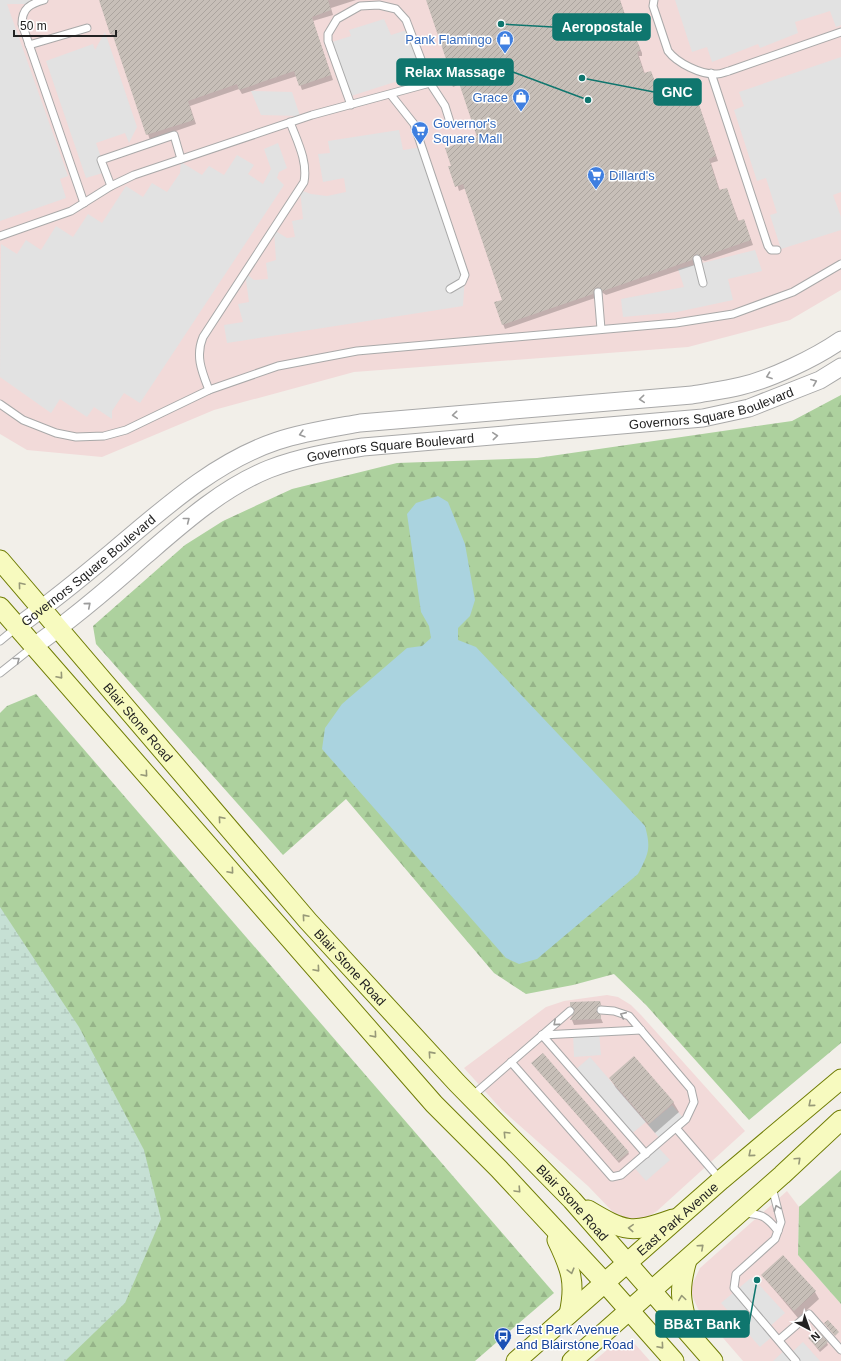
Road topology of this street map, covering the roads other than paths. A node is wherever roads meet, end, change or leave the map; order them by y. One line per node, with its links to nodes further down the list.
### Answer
1 (44, 0): 5 (lane)
2 (653, 2): 6 (lane)
3 (87, 28): 5 (lane)
4 (841, 32): 6 (lane)
5 (29, 45): 14 (lane)
6 (711, 73): 16 (lane)
7 (430, 83): 8 (lane); 9 (lane); 11 (lane)
8 (391, 95): 9 (lane); 20 (lane)
9 (351, 105): 10 (lane)
10 (290, 122): 12 (lane); 25 (lane)
11 (450, 122)
12 (181, 159): 13 (lane); 13 (lane)
13 (111, 186): 14 (lane)
14 (84, 203): 15 (lane)
15 (0, 236)
16 (778, 250)
17 (697, 259): 19 (lane)
18 (841, 264): 22 (lane)
19 (703, 283)
20 (450, 289)
21 (598, 292): 22 (lane)
22 (602, 329): 25 (lane)
23 (841, 340): 27 (street, Governors Square Boulevard, one-way to 27)
24 (841, 367): 28 (street, Governors Square Boulevard, one-way to 24)
25 (209, 390): 26 (lane)
26 (0, 404)
27 (340, 427): 28 (street); 31 (street, Governors Square Boulevard, one-way to 31)
28 (342, 450): 33 (street, Governors Square Boulevard, one-way to 28)
29 (0, 560): 31 (main road, Blair Stone Road, one-way to 29)
30 (0, 607): 32 (main road, Blair Stone Road)
31 (41, 609): 32 (street, Governors Square Boulevard); 33 (main road, Blair Stone Road)
32 (17, 627): 34 (lane, Governors Square Boulevard); 35 (main road, Blair Stone Road)
33 (58, 630): 35 (street, Governors Square Boulevard); 43 (main road, Blair Stone Road, one-way to 33)
34 (0, 641)
35 (34, 646): 36 (lane, Governors Square Boulevard, one-way to 35); 45 (main road, Blair Stone Road, one-way to 45)
36 (0, 673)
37 (601, 1010): 39 (lane, one-way to 37)
38 (570, 1011): 40 (lane, one-way to 40)
39 (641, 1030): 40 (lane); 47 (lane)
40 (542, 1035): 41 (lane); 48 (lane)
41 (511, 1062): 44 (lane); 48 (lane)
42 (841, 1079): 49 (main road, East Park Avenue, one-way to 49)
43 (457, 1083): 44 (main road, Blair Stone Road); 45 (main road)
44 (470, 1097): 51 (main road, Blair Stone Road, one-way to 44)
45 (434, 1104): 54 (main road, Blair Stone Road, one-way to 54)
46 (841, 1120): 50 (main road, one-way to 46)
47 (676, 1128): 48 (lane); 49 (lane)
48 (646, 1154)
49 (721, 1180): 53 (main road, East Park Avenue)
50 (771, 1184): 52 (main road); 55 (lane, one-way to 50)
51 (571, 1199): 53 (main road, one-way to 51); 57 (main road, Blair Stone Road)
52 (740, 1213): 55 (lane); 56 (main road, one-way to 52)
53 (681, 1215): 57 (main road, East Park Avenue)
54 (549, 1223): 58 (main road, Blair Stone Road); 61 (main road, one-way to 61)
55 (778, 1232): 63 (lane)
56 (687, 1260): 59 (main road); 62 (main road, one-way to 56)
57 (627, 1264): 58 (main road, East Park Avenue); 59 (main road, Blair Stone Road)
58 (605, 1283): 60 (main road, Blair Stone Road); 61 (main road, East Park Avenue)
59 (651, 1292): 60 (main road); 62 (main road, Blair Stone Road)
60 (630, 1310): 66 (main road); 67 (main road, Blair Stone Road, one-way to 67)
61 (569, 1314): 65 (main road, East Park Avenue)
62 (690, 1335): 68 (main road, Blair Stone Road)
63 (779, 1340): 64 (lane); 69 (lane)
64 (841, 1350)
65 (516, 1361)
66 (572, 1361)
67 (674, 1361)
68 (713, 1361)
69 (796, 1361)

